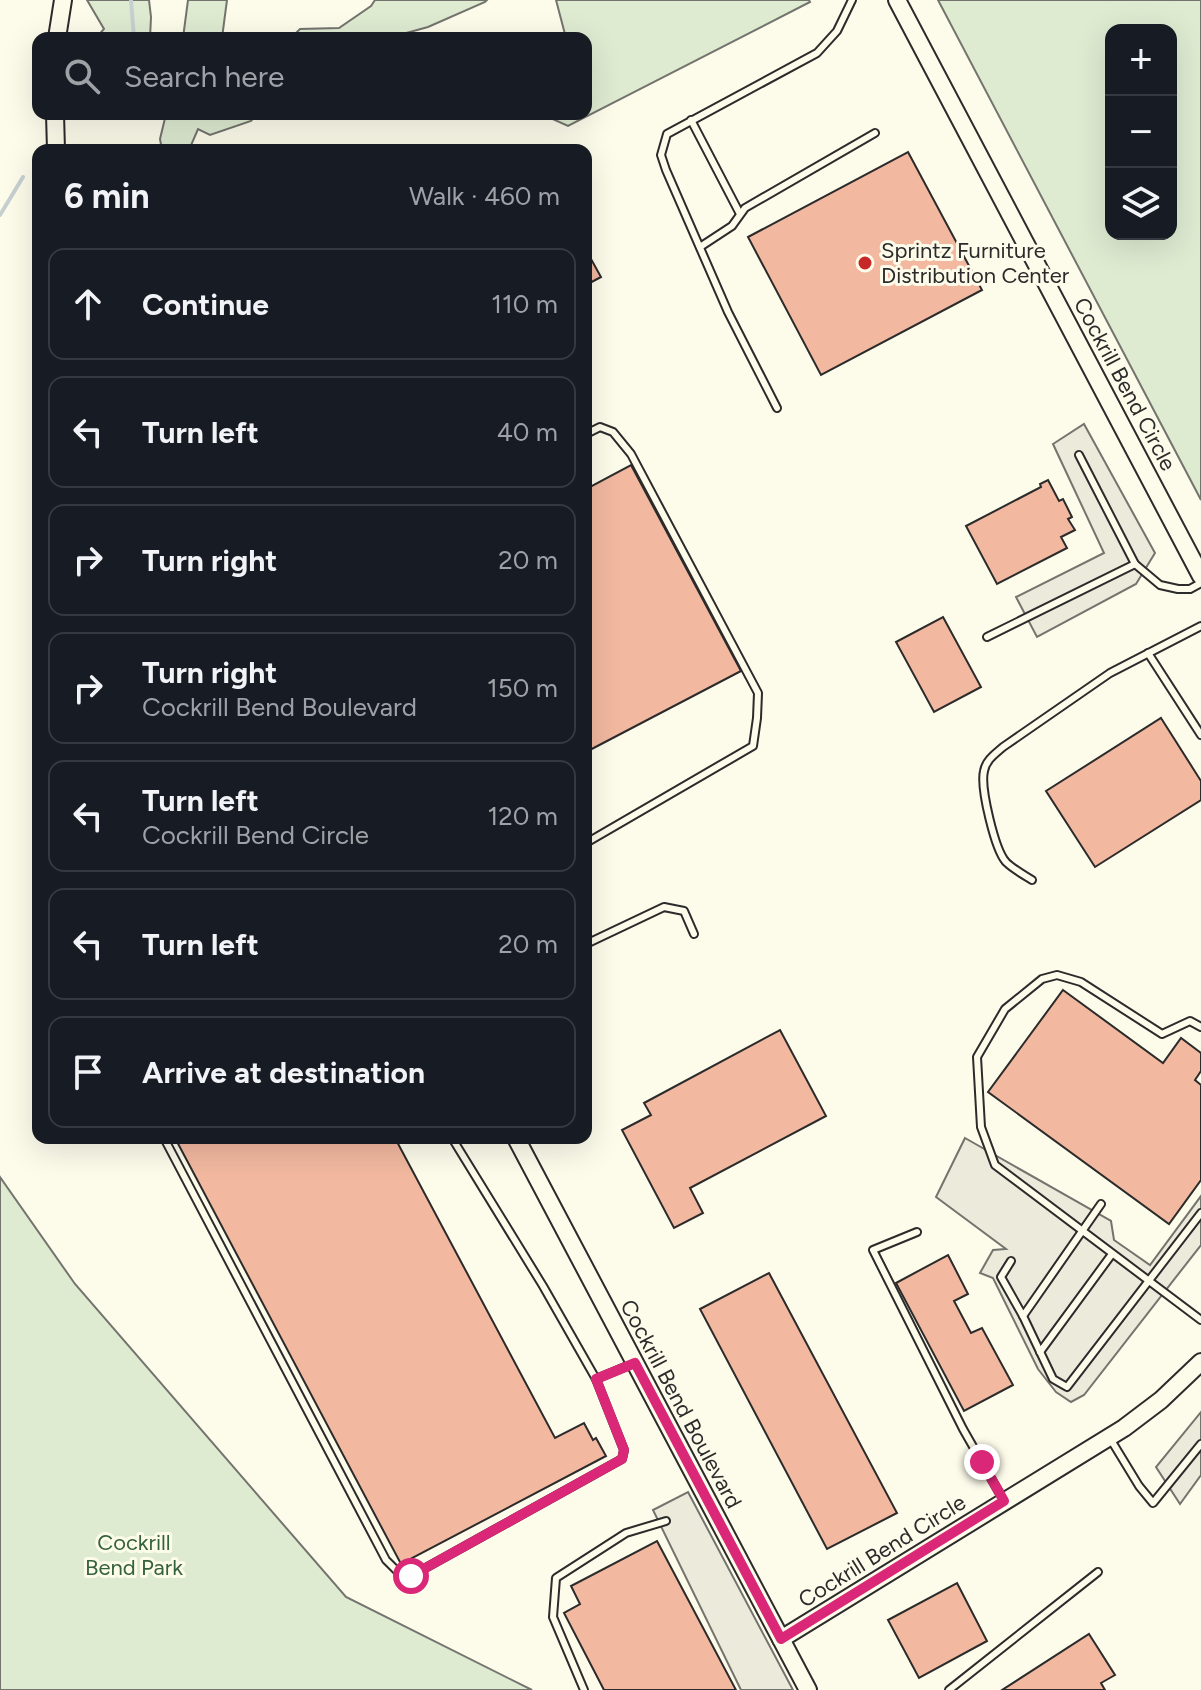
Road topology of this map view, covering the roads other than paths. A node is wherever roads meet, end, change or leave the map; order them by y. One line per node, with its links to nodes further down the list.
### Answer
1 (63, 0): 4 (street)
2 (852, 0): 6 (lane)
3 (897, 0): 15 (street, Cockrill Bend Circle)
4 (58, 32)
5 (55, 120): 8 (street)
6 (691, 120): 9 (lane); 10 (lane)
7 (875, 133): 9 (lane)
8 (56, 144)
9 (740, 214): 10 (lane)
10 (700, 247): 11 (lane)
11 (777, 408)
12 (592, 431): 21 (lane)
13 (1079, 455): 14 (lane)
14 (1135, 564): 16 (lane); 18 (lane)
15 (1201, 576)
16 (1201, 583)
17 (1201, 626): 19 (lane)
18 (987, 637)
19 (1148, 653): 20 (lane); 22 (lane)
20 (1201, 735)
21 (592, 840)
22 (1032, 880)
23 (694, 934): 24 (lane)
24 (592, 941)
25 (1201, 1027): 31 (lane)
26 (167, 1144): 41 (lane)
27 (456, 1144): 41 (lane)
28 (519, 1144): 40 (street, Cockrill Bend Boulevard)
29 (1101, 1204): 31 (lane)
30 (1201, 1213): 35 (lane)
31 (1081, 1231): 33 (lane); 36 (lane)
32 (917, 1232): 44 (lane)
33 (1112, 1254): 35 (lane); 38 (lane)
34 (1011, 1261): 36 (lane)
35 (1150, 1282): 37 (lane); 38 (lane)
36 (1023, 1316): 38 (lane)
37 (1201, 1320)
38 (1040, 1352)
39 (1201, 1362): 42 (street, Cockrill Bend Circle)
40 (635, 1363): 41 (lane); 47 (street, Cockrill Bend Boulevard)
41 (596, 1379)
42 (1109, 1436): 43 (lane); 44 (street, Cockrill Bend Circle)
43 (1201, 1444)
44 (1004, 1501): 47 (street, Cockrill Bend Circle)
45 (666, 1521): 48 (lane)
46 (1098, 1572): 50 (lane)
47 (781, 1639): 49 (street, Cockrill Bend Boulevard)
48 (584, 1690)
49 (808, 1690)
50 (949, 1690)

